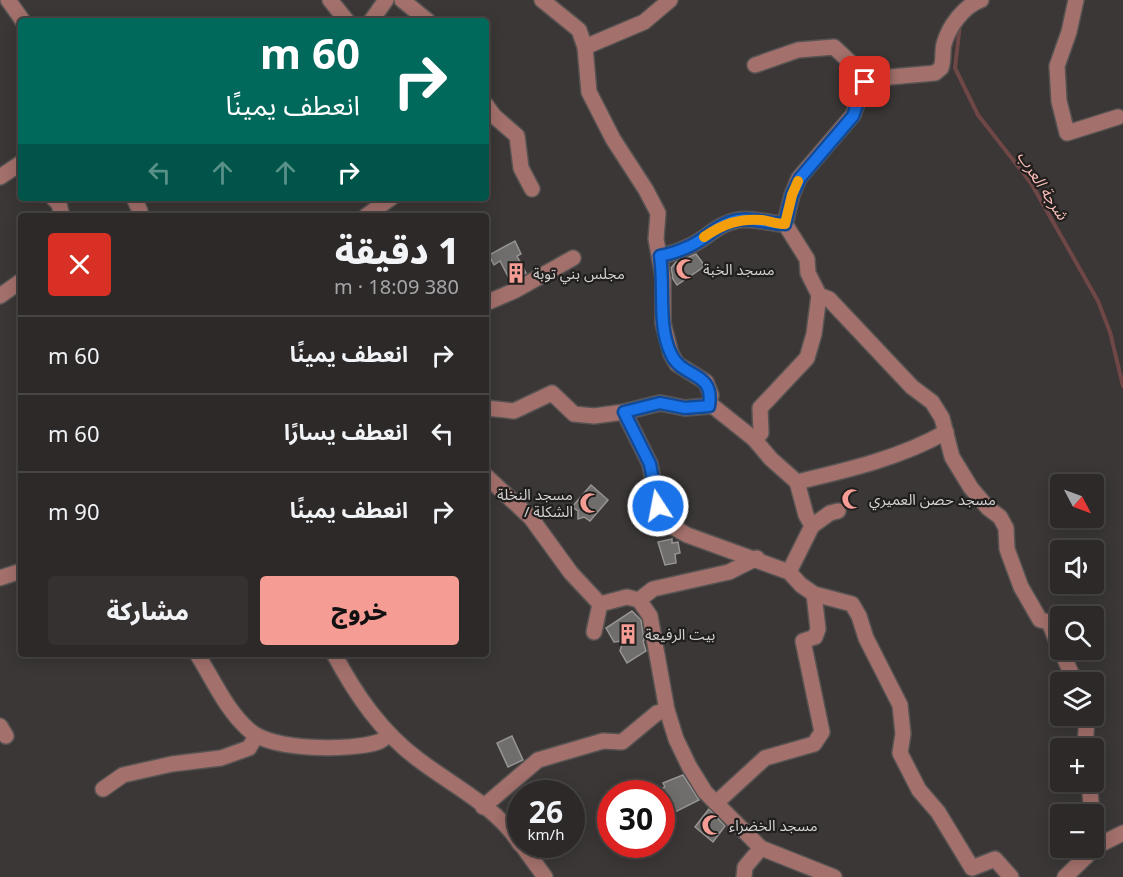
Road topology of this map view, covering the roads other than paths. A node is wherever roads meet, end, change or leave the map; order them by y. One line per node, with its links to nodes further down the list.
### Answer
1 (8, 0): 9 (street)
2 (330, 0): 10 (street)
3 (386, 0): 11 (street)
4 (402, 0): 12 (street)
5 (670, 0): 13 (street)
6 (981, 0): 15 (street)
7 (1076, 0): 17 (street)
8 (549, 2): 13 (street)
9 (21, 18)
10 (345, 18)
11 (373, 18)
12 (425, 18)
13 (585, 47): 24 (street)
14 (755, 65): 15 (street)
15 (868, 79): 23 (street)
16 (489, 109): 20 (street)
17 (1118, 117)
18 (18, 166): 19 (street)
19 (0, 177)
20 (532, 189)
21 (387, 201): 22 (street)
22 (370, 213)
23 (785, 224): 24 (street); 28 (street)
24 (660, 256): 30 (street)
25 (573, 258): 29 (street)
26 (18, 287): 27 (street)
27 (0, 296)
28 (819, 296): 33 (street); 34 (street)
29 (489, 302)
30 (709, 406): 32 (street); 34 (street)
31 (489, 408): 32 (street)
32 (624, 412): 39 (street)
33 (946, 432): 36 (street); 46 (street)
34 (754, 439): 36 (street)
35 (489, 479): 45 (street)
36 (797, 482): 38 (street)
37 (838, 511): 38 (street)
38 (812, 526): 41 (street)
39 (757, 558): 41 (street); 44 (street)
40 (18, 572): 42 (street)
41 (789, 572): 43 (street)
42 (0, 578)
43 (814, 594): 54 (street); 65 (street)
44 (639, 600): 45 (street); 50 (street)
45 (600, 604): 47 (street)
46 (1050, 624)
47 (594, 632)
48 (199, 657): 52 (street)
49 (336, 657): 51 (street)
50 (667, 710): 54 (street); 55 (street)
51 (389, 734): 52 (street); 55 (street)
52 (256, 736): 53 (street)
53 (103, 789)
54 (716, 803): 59 (street)
55 (483, 807): 56 (street)
56 (507, 825)
57 (1123, 833): 58 (street)
58 (1104, 842)
59 (761, 848): 63 (street); 64 (street)
60 (531, 858): 62 (street)
61 (1085, 858): 66 (street)
62 (545, 877)
63 (744, 877)
64 (834, 877)
65 (1011, 877)
66 (1065, 877)

